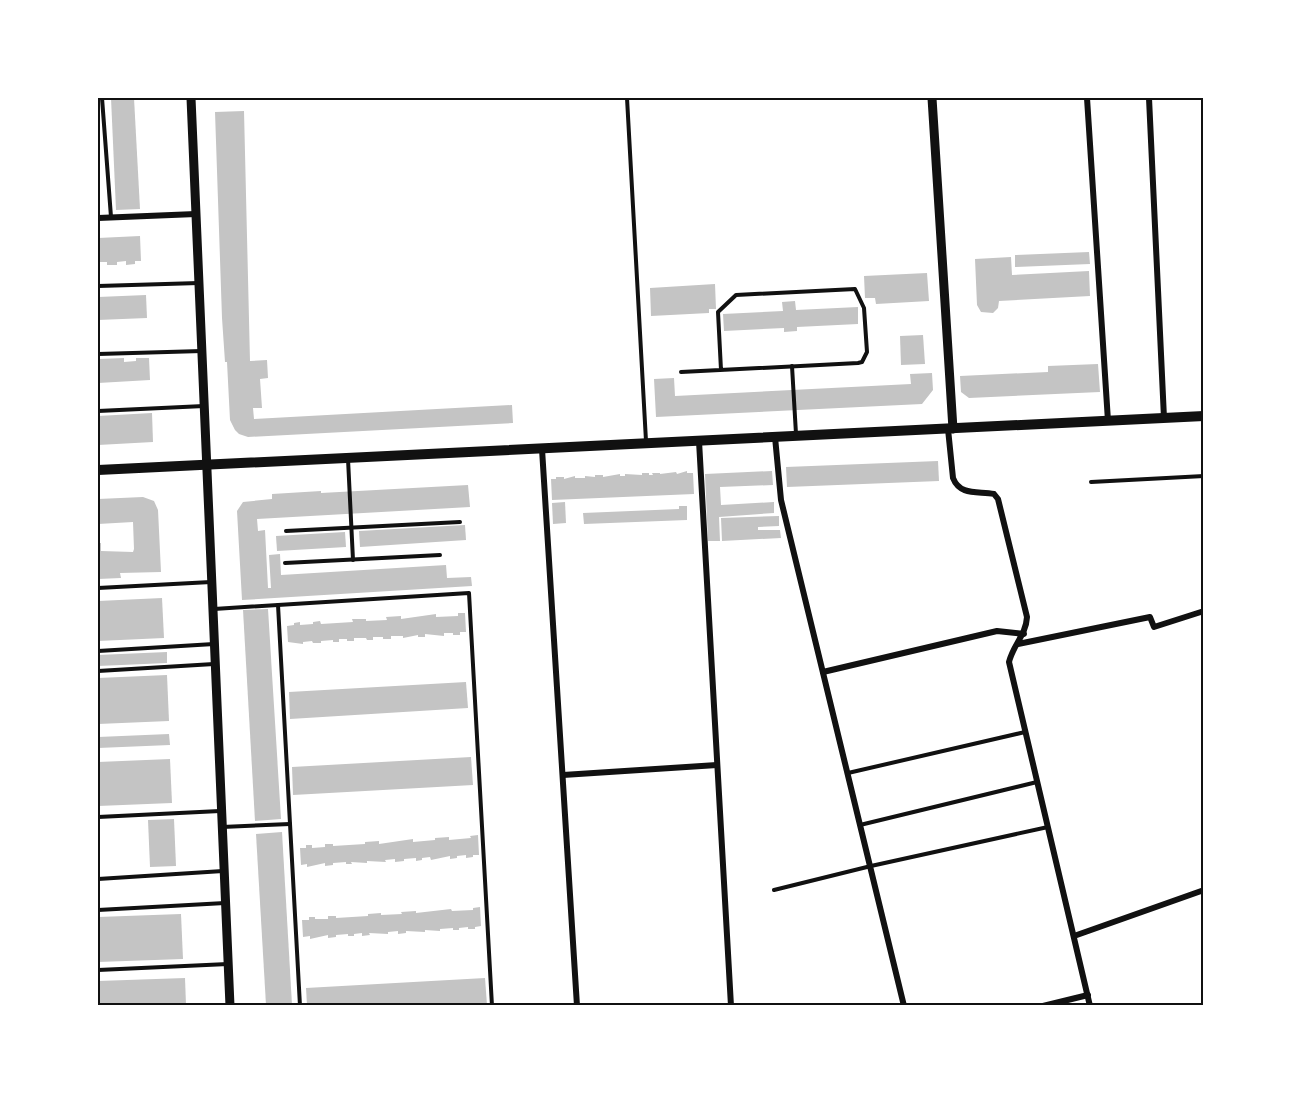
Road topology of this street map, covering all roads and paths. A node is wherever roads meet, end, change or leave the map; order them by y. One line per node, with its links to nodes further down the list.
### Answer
1 (102, 98): 9 (lane)
2 (191, 98): 7 (street)
3 (627, 98): 26 (lane)
4 (932, 98): 22 (street)
5 (1087, 98): 21 (street)
6 (1149, 98): 20 (street)
7 (196, 213): 9 (street); 10 (street)
8 (98, 218): 9 (street)
9 (111, 218)
10 (199, 283): 11 (lane); 12 (street)
11 (98, 286)
12 (202, 351): 13 (lane); 17 (street)
13 (98, 354)
14 (792, 366): 15 (lane); 15 (lane); 23 (lane)
15 (721, 370): 16 (lane)
16 (681, 372)
17 (204, 406): 18 (lane); 29 (street)
18 (98, 411)
19 (1203, 416): 20 (main road)
20 (1164, 418): 21 (main road)
21 (1108, 421): 22 (main road)
22 (950, 429): 23 (main road); 44 (street)
23 (796, 436): 24 (main road)
24 (775, 437): 25 (main road); 50 (street)
25 (699, 441): 26 (main road); 52 (street)
26 (646, 444): 27 (main road)
27 (542, 448): 28 (main road); 54 (street)
28 (348, 458): 29 (main road); 34 (lane)
29 (207, 465): 30 (main road); 39 (street)
30 (98, 470)
31 (1203, 476): 32 (lane)
32 (1091, 482)
33 (460, 522): 34 (lane)
34 (352, 527): 35 (lane); 37 (lane)
35 (286, 531)
36 (440, 555): 37 (lane)
37 (353, 560): 38 (lane)
38 (285, 563)
39 (212, 582): 40 (lane); 42 (street)
40 (98, 588)
41 (278, 605): 42 (lane); 58 (lane); 75 (lane)
42 (213, 609): 45 (street)
43 (1203, 611): 46 (street)
44 (1024, 634): 46 (street); 50 (street)
45 (214, 644): 47 (lane); 48 (street)
46 (1018, 644): 51 (street)
47 (98, 651)
48 (215, 664): 49 (lane); 56 (street)
49 (98, 671)
50 (823, 672): 53 (street)
51 (1026, 732): 53 (lane); 55 (street)
52 (717, 765): 54 (street); 77 (street)
53 (847, 773): 59 (street)
54 (563, 775): 76 (street)
55 (1037, 782): 59 (lane); 61 (street)
56 (221, 810): 57 (lane); 60 (street)
57 (98, 817)
58 (290, 824): 60 (lane); 74 (lane)
59 (860, 825): 62 (street)
60 (222, 827): 63 (street)
61 (1048, 827): 62 (lane); 69 (street)
62 (871, 866): 65 (lane); 78 (street)
63 (224, 871): 64 (lane); 67 (street)
64 (98, 879)
65 (774, 890)
66 (1203, 890): 69 (street)
67 (225, 903): 68 (lane); 70 (street)
68 (98, 910)
69 (1074, 936): 72 (street)
70 (228, 964): 71 (lane); 73 (street)
71 (98, 970)
72 (1088, 995): 79 (street); 80 (street)
73 (230, 1005)
74 (300, 1005)
75 (492, 1005)
76 (577, 1005)
77 (731, 1005)
78 (903, 1005)
79 (1043, 1005)
80 (1090, 1005)

